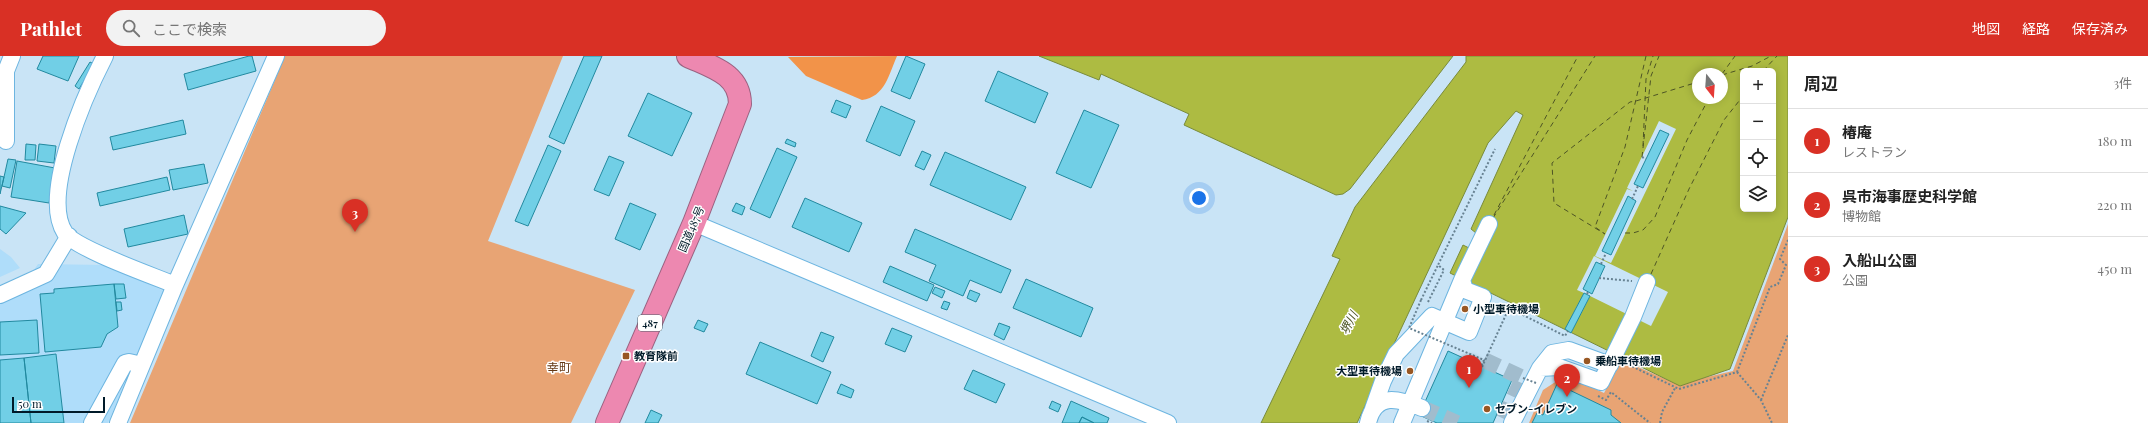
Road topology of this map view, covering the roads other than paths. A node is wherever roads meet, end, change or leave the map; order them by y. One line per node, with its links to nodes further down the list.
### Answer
1 (12, 56): 5 (street)
2 (105, 56): 8 (street)
3 (276, 56): 11 (street)
4 (688, 56): 6 (highway, 国道487号 / 487)
5 (6, 141)
6 (694, 223): 20 (highway, 国道487号 / 487); 21 (street)
7 (1489, 224): 9 (street)
8 (70, 236): 11 (street); 12 (street)
9 (1462, 280): 13 (street); 13 (street)
10 (1647, 282): 23 (street)
11 (175, 285): 15 (street)
12 (0, 295)
13 (1434, 314): 14 (street); 16 (street); 17 (street)
14 (1418, 348)
15 (142, 365): 18 (street); 19 (street)
16 (1406, 401): 17 (street); 22 (street)
17 (1371, 416)
18 (92, 423)
19 (118, 423)
20 (606, 423)
21 (1168, 423)
22 (1402, 423)
23 (1512, 423)

